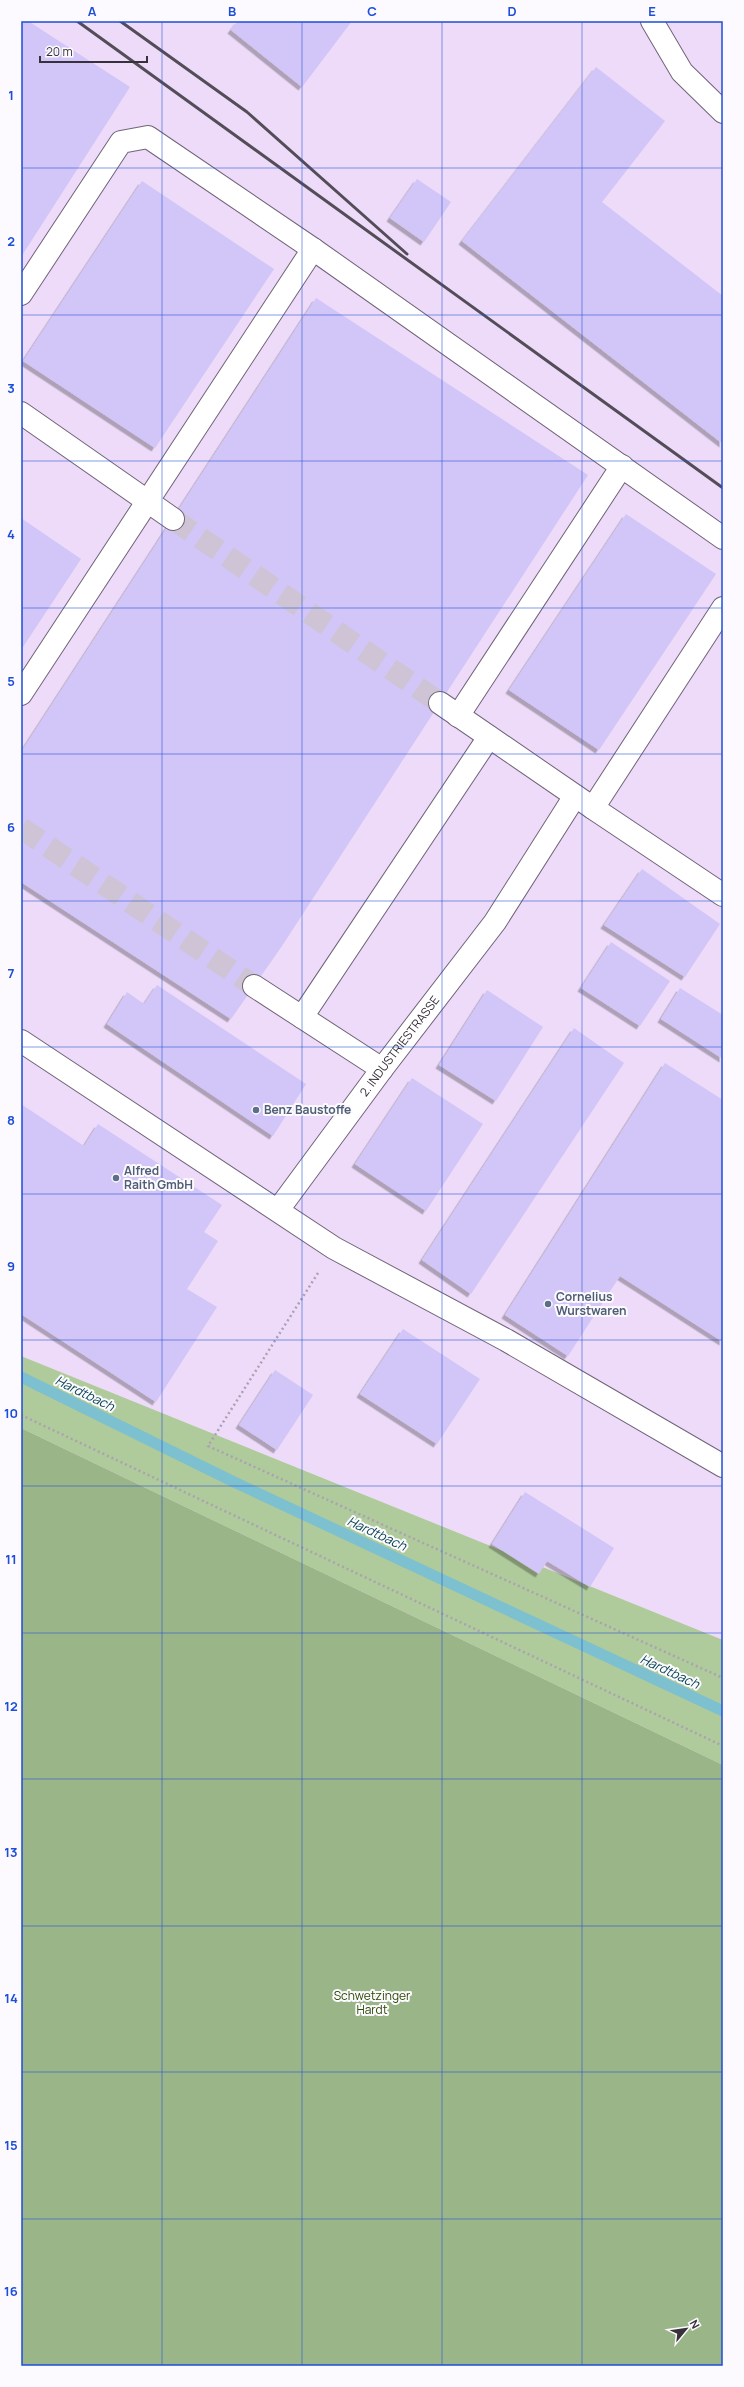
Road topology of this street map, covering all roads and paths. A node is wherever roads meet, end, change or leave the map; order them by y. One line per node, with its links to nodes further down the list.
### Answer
1 (652, 21): 2 (street)
2 (723, 112)
3 (313, 249): 4 (street); 6 (street); 7 (street)
4 (21, 294)
5 (21, 413): 7 (street)
6 (622, 466): 9 (street); 13 (street)
7 (147, 501): 8 (street); 11 (street)
8 (173, 519)
9 (723, 538)
10 (723, 608): 16 (street)
11 (21, 694)
12 (440, 703): 13 (street)
13 (458, 716): 14 (street)
14 (489, 737): 15 (street); 19 (street)
15 (575, 796): 16 (street); 21 (street, 2. INDUSTRIESTRASSE)
16 (593, 808): 17 (street)
17 (723, 894)
18 (254, 986): 19 (street)
19 (302, 1017): 21 (street)
20 (21, 1041): 22 (street)
21 (382, 1069): 22 (street, 2. INDUSTRIESTRASSE)
22 (278, 1210): 23 (street)
23 (334, 1248): 25 (street); 26 (path)
24 (21, 1415): 27 (path)
25 (723, 1466)
26 (723, 1678)
27 (723, 1746)

